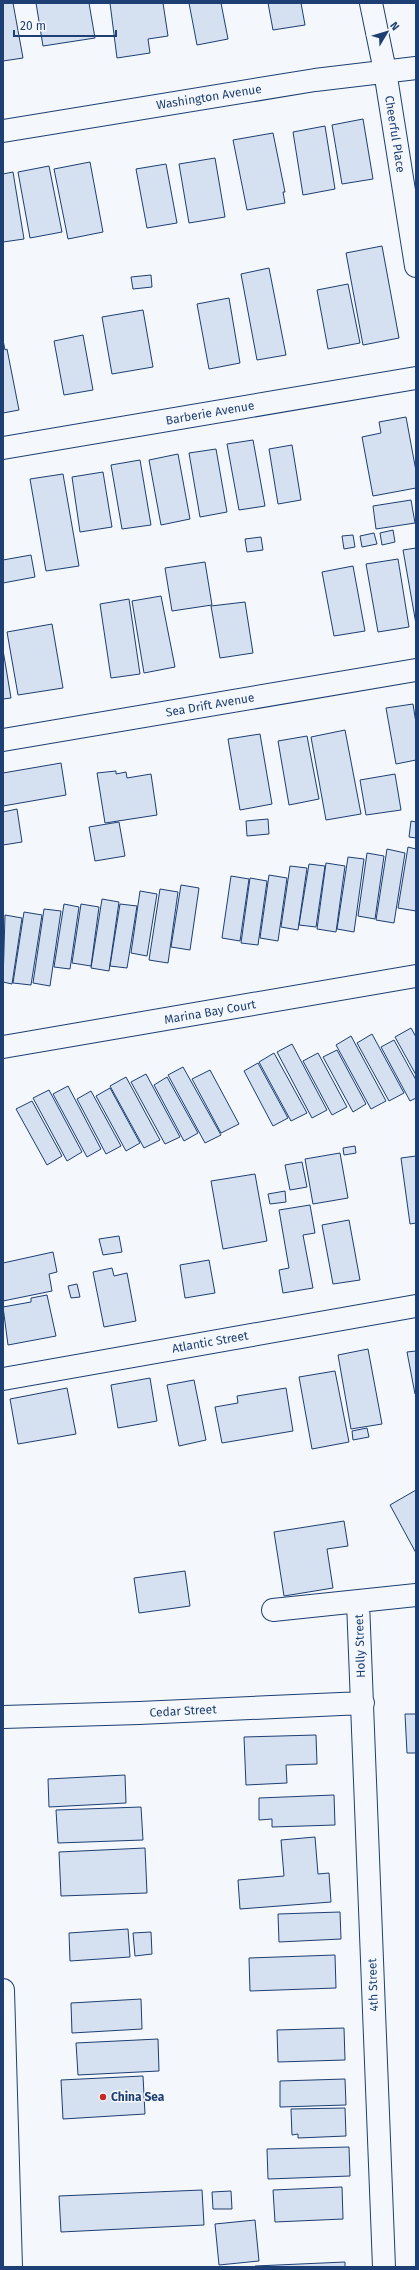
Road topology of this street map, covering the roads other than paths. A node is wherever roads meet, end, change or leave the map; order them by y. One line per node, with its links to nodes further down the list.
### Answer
1 (371, 3): 3 (street, Cheerful Place)
2 (416, 68): 3 (street, Washington Avenue)
3 (385, 71): 4 (street, Washington Avenue); 5 (street, Cheerful Place)
4 (3, 131)
5 (416, 266)
6 (416, 378): 7 (street, Barberie Avenue)
7 (3, 448)
8 (416, 670): 9 (street, Sea Drift Avenue)
9 (3, 740)
10 (416, 976): 11 (street, Marina Bay Court)
11 (3, 1047)
12 (416, 1306): 13 (street, Atlantic Street)
13 (3, 1378)
14 (416, 1595): 15 (street)
15 (358, 1602): 16 (street, Holly Street); 17 (street, Holly Street)
16 (273, 1610)
17 (362, 1702): 18 (street, Cedar Street); 21 (street, 4th Street)
18 (3, 1717)
19 (3, 1990): 20 (street)
20 (11, 2267)
21 (384, 2267)

